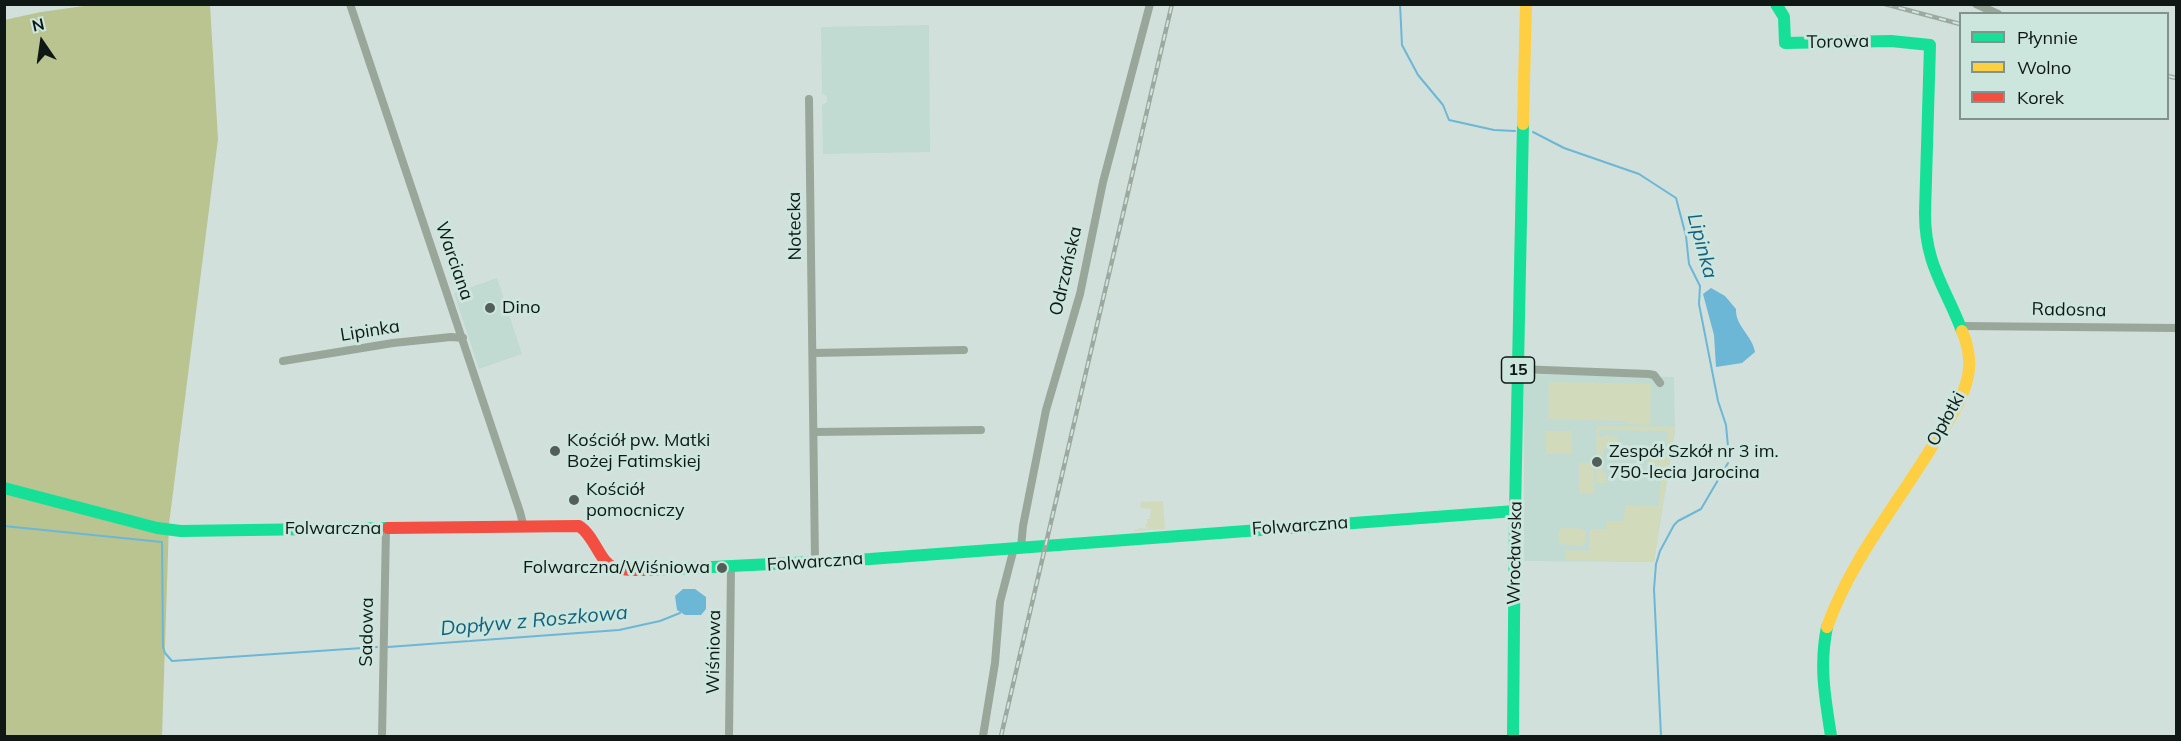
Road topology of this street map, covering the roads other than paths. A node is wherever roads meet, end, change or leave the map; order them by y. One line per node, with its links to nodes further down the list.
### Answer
1 (350, 4): 11 (street, Warciana)
2 (1150, 4): 23 (street, Odrzańska)
3 (1526, 4): 15 (street, Wrocławska / 15)
4 (1776, 4): 7 (street, Torowa)
5 (1976, 4): 6 (street)
6 (1994, 12)
7 (1930, 45): 9 (street, Opłotki)
8 (810, 99): 13 (street, Notecka)
9 (1960, 326): 10 (street, Radosna); 30 (street, Opłotki)
10 (2176, 328)
11 (463, 338): 14 (street, Lipinka); 21 (street, Warciana)
12 (964, 350): 13 (street)
13 (813, 352): 18 (street, Notecka)
14 (283, 361)
15 (1518, 369): 16 (street); 20 (street, Wrocławska / 15)
16 (1660, 383)
17 (981, 430): 18 (street)
18 (814, 432): 24 (street, Notecka)
19 (4, 488): 22 (street, Folwarczna)
20 (1515, 511): 23 (street, Folwarczna); 29 (street, Wrocławska / 15)
21 (524, 528): 22 (street, Folwarczna); 25 (street, Folwarczna)
22 (386, 529): 26 (street, Sadowa)
23 (1017, 548): 24 (street, Folwarczna); 28 (street, Odrzańska)
24 (815, 562): 25 (street, Folwarczna)
25 (731, 567): 27 (street, Wiśniowa)
26 (382, 736)
27 (729, 736)
28 (983, 736)
29 (1513, 736)
30 (1831, 736)

